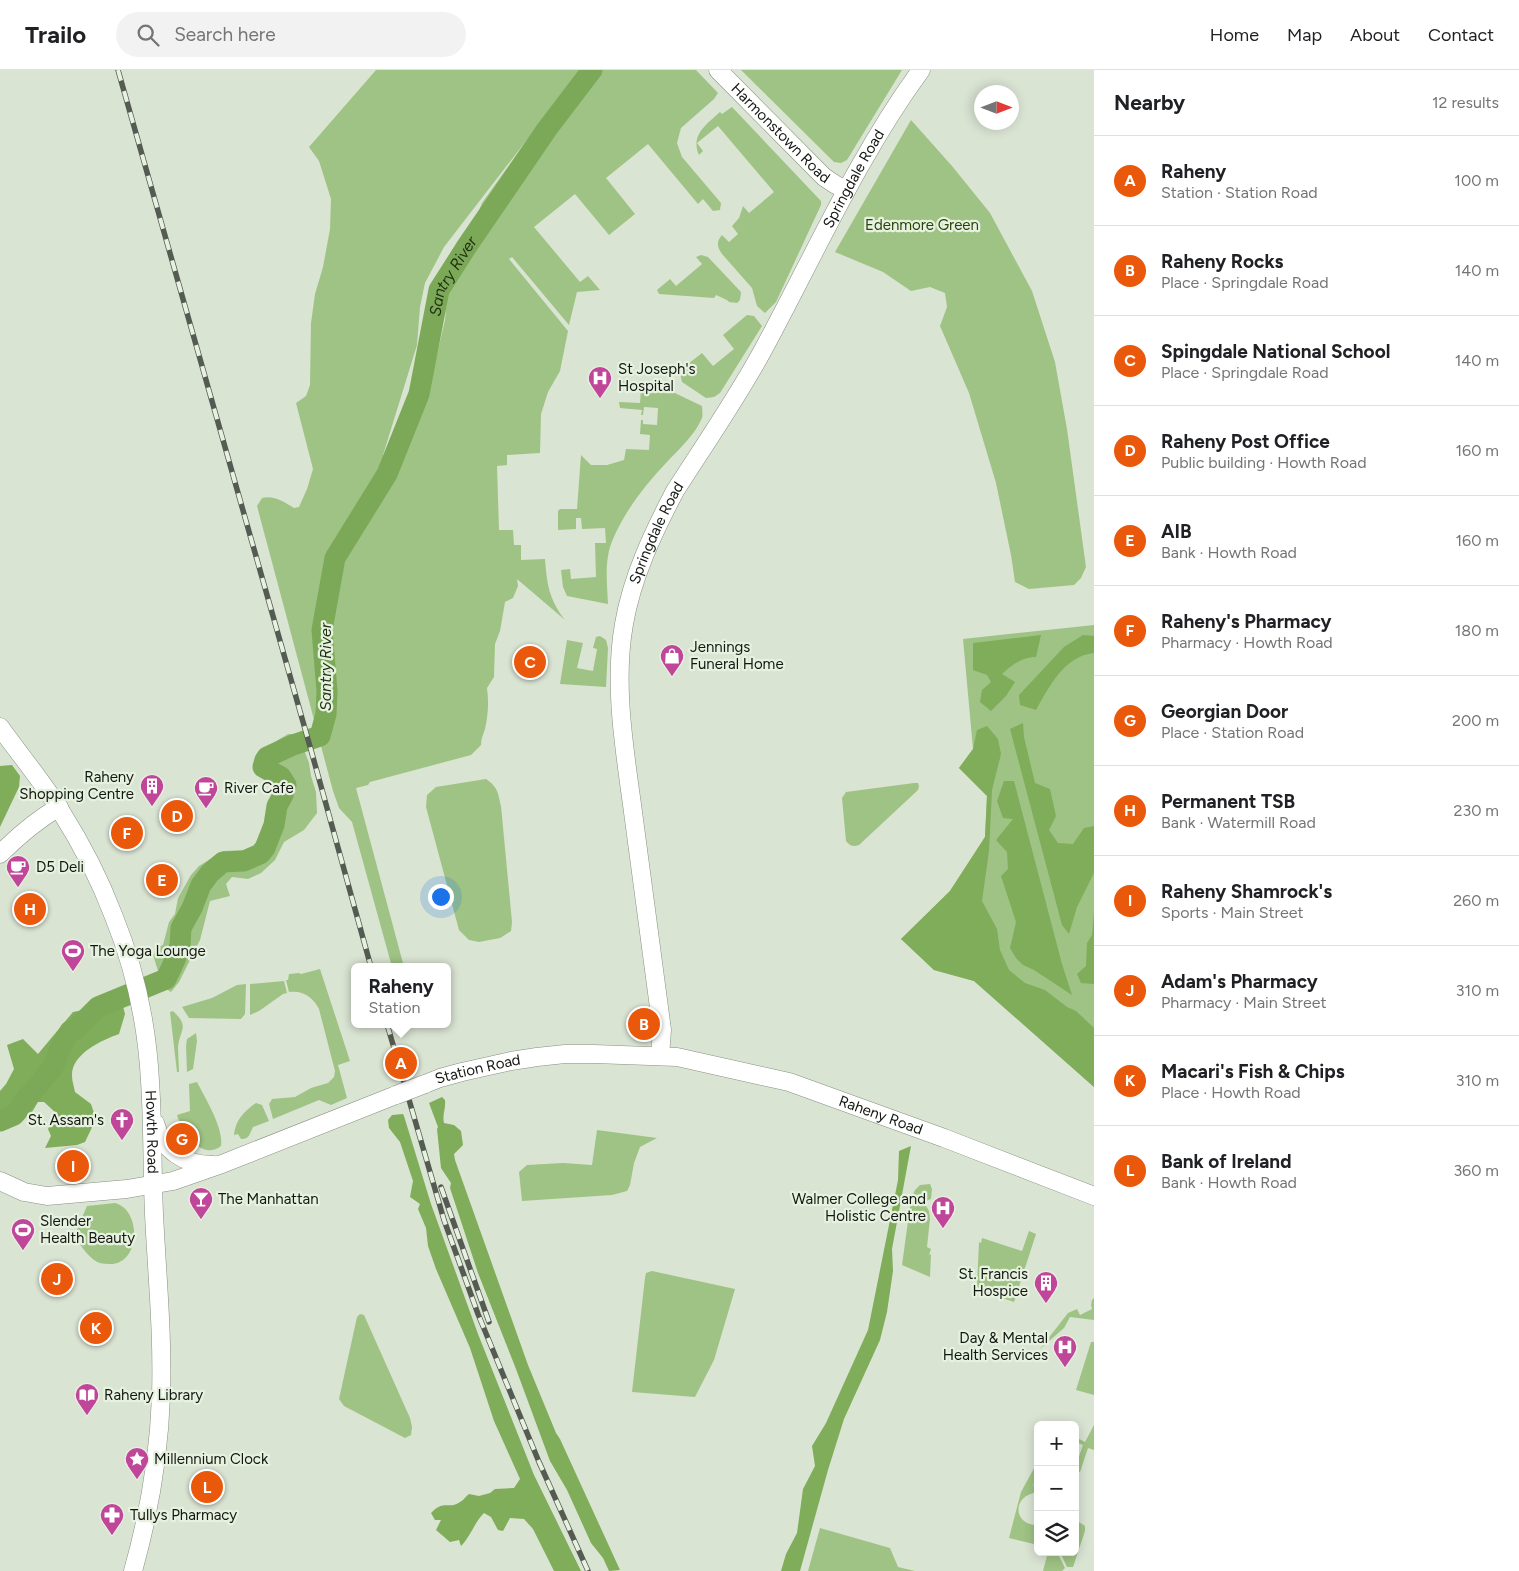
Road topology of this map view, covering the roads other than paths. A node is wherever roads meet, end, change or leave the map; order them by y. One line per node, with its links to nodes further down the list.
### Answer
1 (718, 70): 3 (main road, Harmonstown Road)
2 (921, 70): 3 (main road, Springdale Road)
3 (846, 190): 7 (main road, Springdale Road)
4 (0, 727): 5 (main road, Howth Road)
5 (59, 807): 6 (main road); 8 (main road, Howth Road)
6 (0, 854)
7 (660, 1056): 9 (main road, Station Road, bridge); 12 (main road, Raheny Road)
8 (152, 1105): 9 (main road, Station Road); 11 (main road, Howth Road)
9 (222, 1164): 11 (main road, Station Road)
10 (0, 1181): 11 (main road, Station Road)
11 (153, 1184): 13 (main road, Howth Road)
12 (1094, 1196)
13 (133, 1571)

